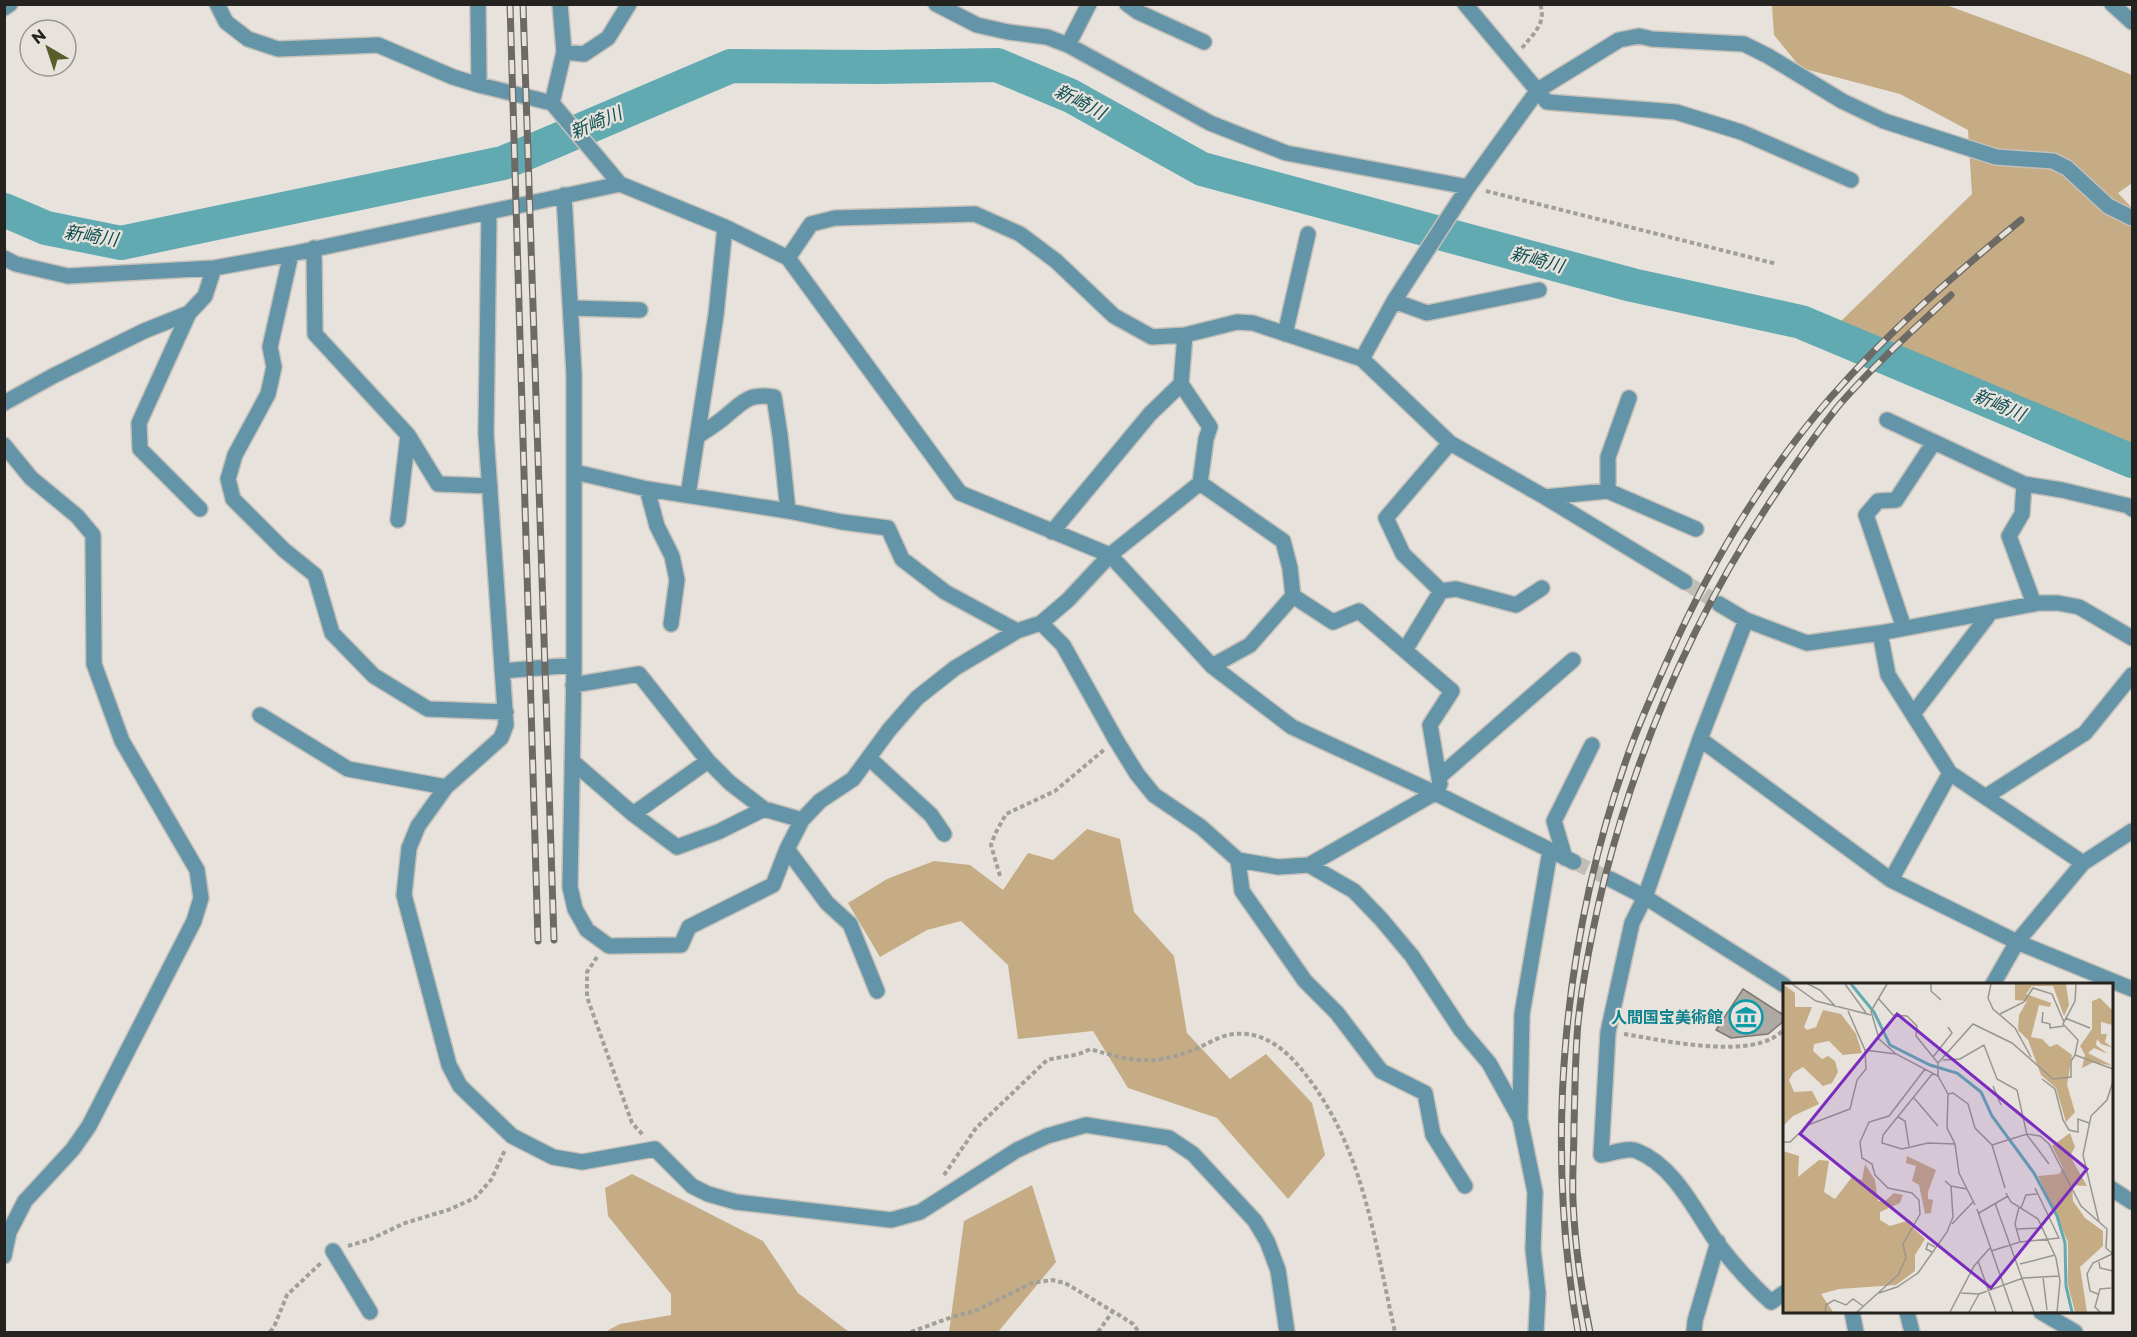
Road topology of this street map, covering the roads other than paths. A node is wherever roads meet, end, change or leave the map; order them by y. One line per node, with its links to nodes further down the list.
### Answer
1 (10, 4): 11 (street)
2 (217, 4): 16 (street)
3 (478, 4): 16 (street)
4 (560, 4): 15 (street)
5 (629, 4): 15 (street)
6 (936, 4): 14 (street)
7 (1089, 4): 14 (street)
8 (1127, 4): 13 (street)
9 (1465, 4): 17 (street)
10 (2112, 4): 12 (street)
11 (4, 8)
12 (2133, 22)
13 (1204, 42)
14 (1068, 45): 21 (street)
15 (564, 52): 18 (street)
16 (479, 85): 18 (street)
17 (1538, 90): 19 (street); 21 (street); 24 (street)
18 (556, 108): 20 (street)
19 (1851, 180)
20 (620, 184): 22 (street); 25 (street)
21 (1468, 187): 33 (street)
22 (564, 195): 23 (street); 34 (street)
23 (489, 213): 27 (street); 52 (street)
24 (2133, 218)
25 (724, 227): 30 (street); 45 (street)
26 (1308, 234): 37 (street)
27 (314, 248): 28 (street); 44 (street)
28 (291, 254): 31 (street); 85 (street)
29 (4, 258): 31 (street)
30 (788, 258): 38 (street); 62 (street)
31 (214, 268): 36 (street)
32 (1539, 290): 33 (street)
33 (1394, 301): 39 (street)
34 (571, 308): 35 (street); 49 (street)
35 (640, 310)
36 (189, 312): 42 (street); 57 (street)
37 (1285, 334): 38 (street); 39 (street)
38 (1185, 336): 40 (street)
39 (1362, 359): 47 (street)
40 (1181, 384): 50 (street); 62 (street)
41 (1629, 398): 54 (street)
42 (4, 403)
43 (1887, 420): 46 (street)
44 (408, 435): 52 (street); 60 (street)
45 (698, 436): 55 (street); 59 (street)
46 (1934, 442): 51 (street); 74 (street)
47 (1450, 443): 56 (street); 66 (street)
48 (4, 445): 122 (street)
49 (575, 472): 53 (street); 80 (street)
50 (1200, 483): 63 (street); 67 (street)
51 (2024, 484): 58 (street); 69 (street)
52 (490, 486): 82 (street)
53 (647, 489): 55 (street); 73 (street)
54 (1608, 491): 56 (street); 61 (street)
55 (688, 495): 59 (street)
56 (1545, 497): 64 (street)
57 (200, 509)
58 (2133, 509)
59 (788, 511): 75 (street)
60 (398, 520)
61 (1696, 529)
62 (1052, 532): 63 (street)
63 (1110, 555): 72 (street); 81 (street)
64 (1685, 582)
65 (1542, 588): 66 (street)
66 (1441, 591): 78 (street)
67 (1293, 596): 78 (street); 81 (street)
68 (1719, 604): 71 (street)
69 (2034, 604): 70 (street); 77 (street)
70 (1991, 612): 74 (street); 86 (street)
71 (1746, 620): 76 (street); 88 (street)
72 (1041, 623): 75 (street); 105 (street)
73 (671, 624)
74 (1904, 628): 76 (street)
75 (1017, 631): 90 (street)
76 (1880, 633): 86 (street)
77 (2133, 638)
78 (1405, 650): 94 (street)
79 (1573, 660): 94 (street)
80 (574, 665): 82 (street); 84 (street)
81 (1212, 666): 96 (street)
82 (503, 671): 85 (street)
83 (2133, 675): 97 (street)
84 (573, 685): 91 (street); 92 (street)
85 (506, 712): 95 (street)
86 (1913, 714): 93 (street)
87 (260, 715): 95 (street)
88 (1700, 739): 109 (street); 110 (street)
89 (1592, 744): 104 (street)
90 (869, 758): 100 (street); 102 (street)
91 (572, 761): 99 (street); 103 (street)
92 (708, 761): 98 (street); 99 (street)
93 (1950, 772): 97 (street); 109 (street)
94 (1439, 777): 96 (street)
95 (447, 787): 128 (street)
96 (1435, 794): 104 (street); 107 (street)
97 (1985, 797): 106 (street)
98 (764, 809): 99 (street); 100 (street)
99 (633, 814)
100 (802, 820): 103 (street)
101 (2133, 831): 106 (street)
102 (944, 834)
103 (787, 849): 115 (street)
104 (1550, 850): 116 (street)
105 (1238, 860): 107 (street); 117 (street)
106 (2083, 863): 111 (street)
107 (1310, 865): 116 (street)
108 (1610, 879): 110 (street)
109 (1891, 880): 111 (street)
110 (1645, 897): 113 (street); 120 (street)
111 (2017, 942): 112 (street); 114 (street)
112 (1994, 983)
113 (1783, 984)
114 (2133, 989)
115 (877, 990)
116 (1520, 1119): 129 (street)
117 (1465, 1186)
118 (2113, 1190): 119 (street)
119 (2133, 1202)
120 (1718, 1242): 123 (street); 130 (street)
121 (333, 1251): 124 (street)
122 (4, 1256)
123 (1783, 1294)
124 (370, 1312)
125 (1852, 1313): 131 (street)
126 (1908, 1313): 132 (street)
127 (2044, 1313): 133 (street)
128 (1287, 1332)
129 (1536, 1332)
130 (1694, 1332)
131 (1856, 1332)
132 (1912, 1332)
133 (2074, 1332)

